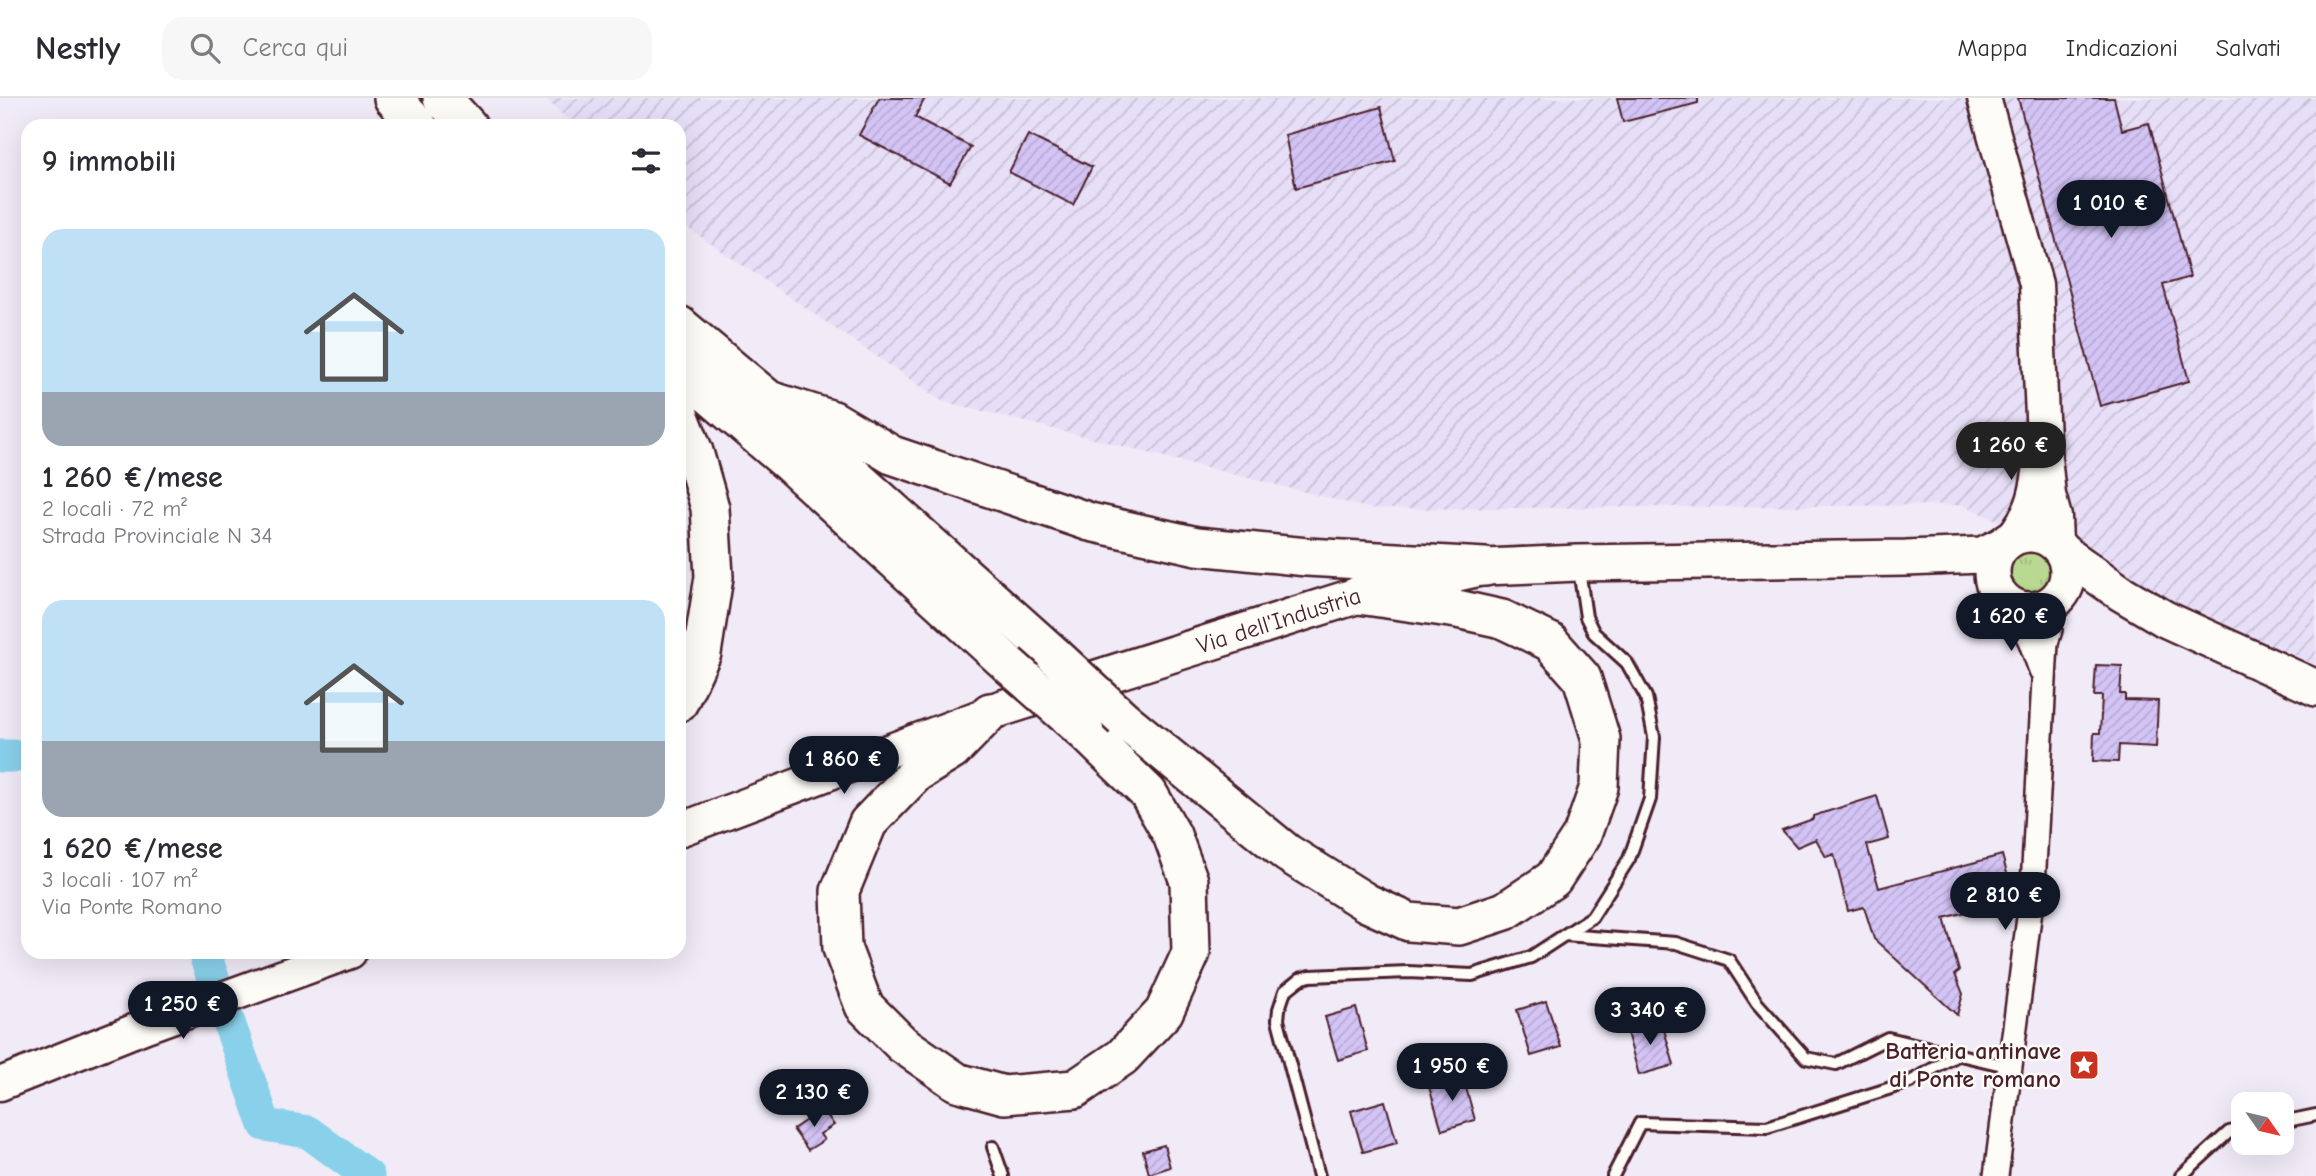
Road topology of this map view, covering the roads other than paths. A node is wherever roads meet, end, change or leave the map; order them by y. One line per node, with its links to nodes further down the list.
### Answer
1 (393, 98): 4 (highway)
2 (442, 98): 5 (highway)
3 (1984, 98): 10 (main road)
4 (412, 119)
5 (462, 119)
6 (686, 331): 8 (highway)
7 (686, 375): 23 (highway, bridge)
8 (769, 400): 15 (highway); 16 (highway, bridge)
9 (686, 432): 20 (highway)
10 (2043, 439): 11 (main road); 12 (main road)
11 (2007, 542): 12 (main road); 13 (main road, Via dell'Industria); 17 (main road)
12 (2060, 548): 18 (main road); 19 (main road)
13 (1906, 558): 14 (main road, Via dell'Industria); 17 (main road, Via dell'Industria)
14 (1578, 563): 15 (main road, Via dell'Industria); 25 (lane)
15 (1485, 567): 16 (main road, Via dell'Industria)
16 (1359, 595): 23 (main road, Via dell'Industria)
17 (2004, 598): 18 (main road); 22 (street)
18 (2053, 602): 19 (main road); 22 (street)
19 (2165, 619): 21 (main road)
20 (686, 687)
21 (2316, 688)
22 (2043, 690): 28 (street)
23 (990, 712): 24 (main road, Via dell'Industria)
24 (686, 827)
25 (1564, 935): 27 (lane); 35 (lane)
26 (331, 959): 29 (main road)
27 (1959, 1054): 28 (lane); 36 (lane)
28 (2011, 1067): 37 (street)
29 (0, 1084)
30 (2316, 1115): 31 (lane)
31 (2294, 1120)
32 (2231, 1132): 38 (lane)
33 (993, 1147): 34 (lane)
34 (1003, 1176)
35 (1319, 1176)
36 (1613, 1176)
37 (1996, 1176)
38 (2181, 1176)

